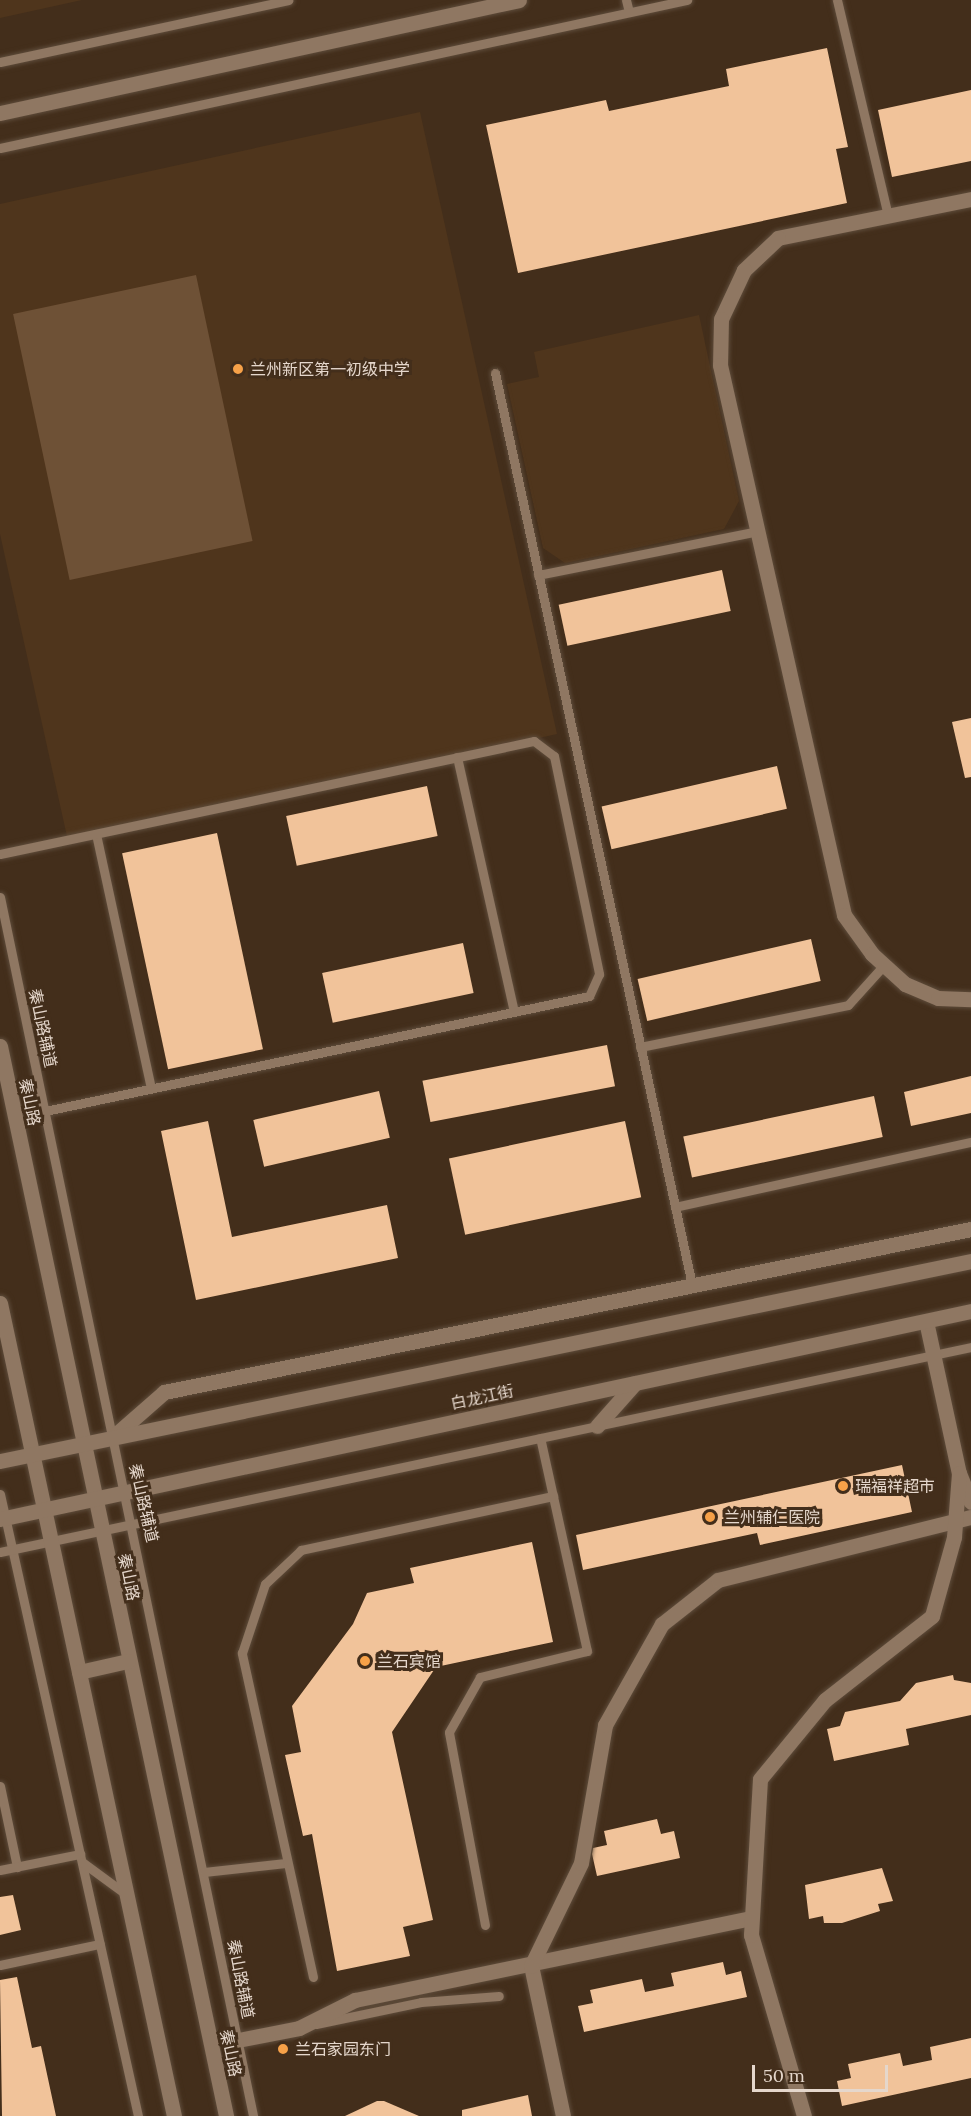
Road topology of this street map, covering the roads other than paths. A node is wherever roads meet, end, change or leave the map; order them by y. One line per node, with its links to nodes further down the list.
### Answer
1 (288, 0): 7 (lane)
2 (519, 0): 8 (street)
3 (626, 0): 6 (lane)
4 (687, 0): 6 (lane)
5 (837, 0): 11 (lane)
6 (629, 12): 9 (lane)
7 (0, 62)
8 (0, 113)
9 (0, 148)
10 (971, 199): 11 (street)
11 (888, 216): 13 (street)
12 (495, 373): 14 (lane)
13 (758, 531): 14 (lane); 19 (street)
14 (538, 575): 23 (lane)
15 (457, 757): 16 (lane); 21 (lane); 21 (lane)
16 (96, 834): 17 (lane); 24 (lane)
17 (0, 854)
18 (0, 897): 25 (lane, 秦山路辅道)
19 (884, 965): 20 (street); 23 (lane)
20 (971, 999)
21 (514, 1012): 24 (lane)
22 (0, 1046): 40 (street, 秦山路)
23 (640, 1047): 27 (lane)
24 (151, 1088): 25 (lane)
25 (45, 1111): 38 (lane, 秦山路辅道)
26 (971, 1142): 27 (lane)
27 (675, 1207): 30 (lane)
28 (971, 1229): 30 (street)
29 (971, 1261): 38 (street)
30 (692, 1285): 38 (street)
31 (0, 1303): 41 (street)
32 (971, 1311): 33 (street, 白龙江街)
33 (926, 1321): 35 (street); 36 (street, 白龙江街)
34 (971, 1347): 35 (lane)
35 (933, 1355): 37 (lane); 43 (street)
36 (635, 1383): 37 (street); 44 (street, 白龙江街)
37 (597, 1426): 39 (lane)
38 (114, 1436): 40 (street); 44 (lane, 秦山路辅道)
39 (540, 1438): 46 (lane); 53 (lane)
40 (82, 1443): 41 (street); 47 (street, 秦山路)
41 (32, 1454): 42 (street); 49 (street)
42 (0, 1461)
43 (959, 1473): 48 (street); 52 (street)
44 (125, 1493): 47 (street, 白龙江街); 53 (lane, 秦山路辅道)
45 (0, 1494): 51 (lane)
46 (553, 1496): 62 (lane); 68 (lane)
47 (94, 1499): 49 (street, 白龙江街); 54 (street, 秦山路)
48 (971, 1502)
49 (44, 1510): 51 (street, 白龙江街); 55 (street)
50 (971, 1517): 52 (street)
51 (3, 1519): 56 (lane)
52 (955, 1519): 67 (street); 71 (street)
53 (134, 1521): 54 (lane); 65 (lane, 秦山路辅道)
54 (100, 1531): 55 (lane); 58 (street, 秦山路)
55 (51, 1541): 56 (lane); 59 (street)
56 (12, 1550): 57 (lane); 61 (lane)
57 (0, 1552)
58 (128, 1661): 59 (street); 78 (street, 秦山路)
59 (79, 1672): 66 (street)
60 (0, 1786): 63 (lane)
61 (81, 1858): 63 (lane); 66 (lane); 69 (lane)
62 (286, 1863): 65 (lane); 72 (lane)
63 (17, 1867): 64 (lane)
64 (0, 1870)
65 (204, 1872): 75 (lane, 秦山路辅道)
66 (127, 1895): 77 (street)
67 (752, 1918): 71 (street); 81 (street)
68 (485, 1925)
69 (100, 1944): 70 (lane); 76 (lane)
70 (0, 1965)
71 (531, 1966): 74 (street); 80 (street)
72 (313, 1977)
73 (499, 1996): 74 (lane)
74 (299, 2028): 75 (street)
75 (238, 2040): 79 (lane, 秦山路辅道)
76 (138, 2116)
77 (174, 2116)
78 (226, 2116)
79 (253, 2116)
80 (563, 2116)
81 (804, 2116)

